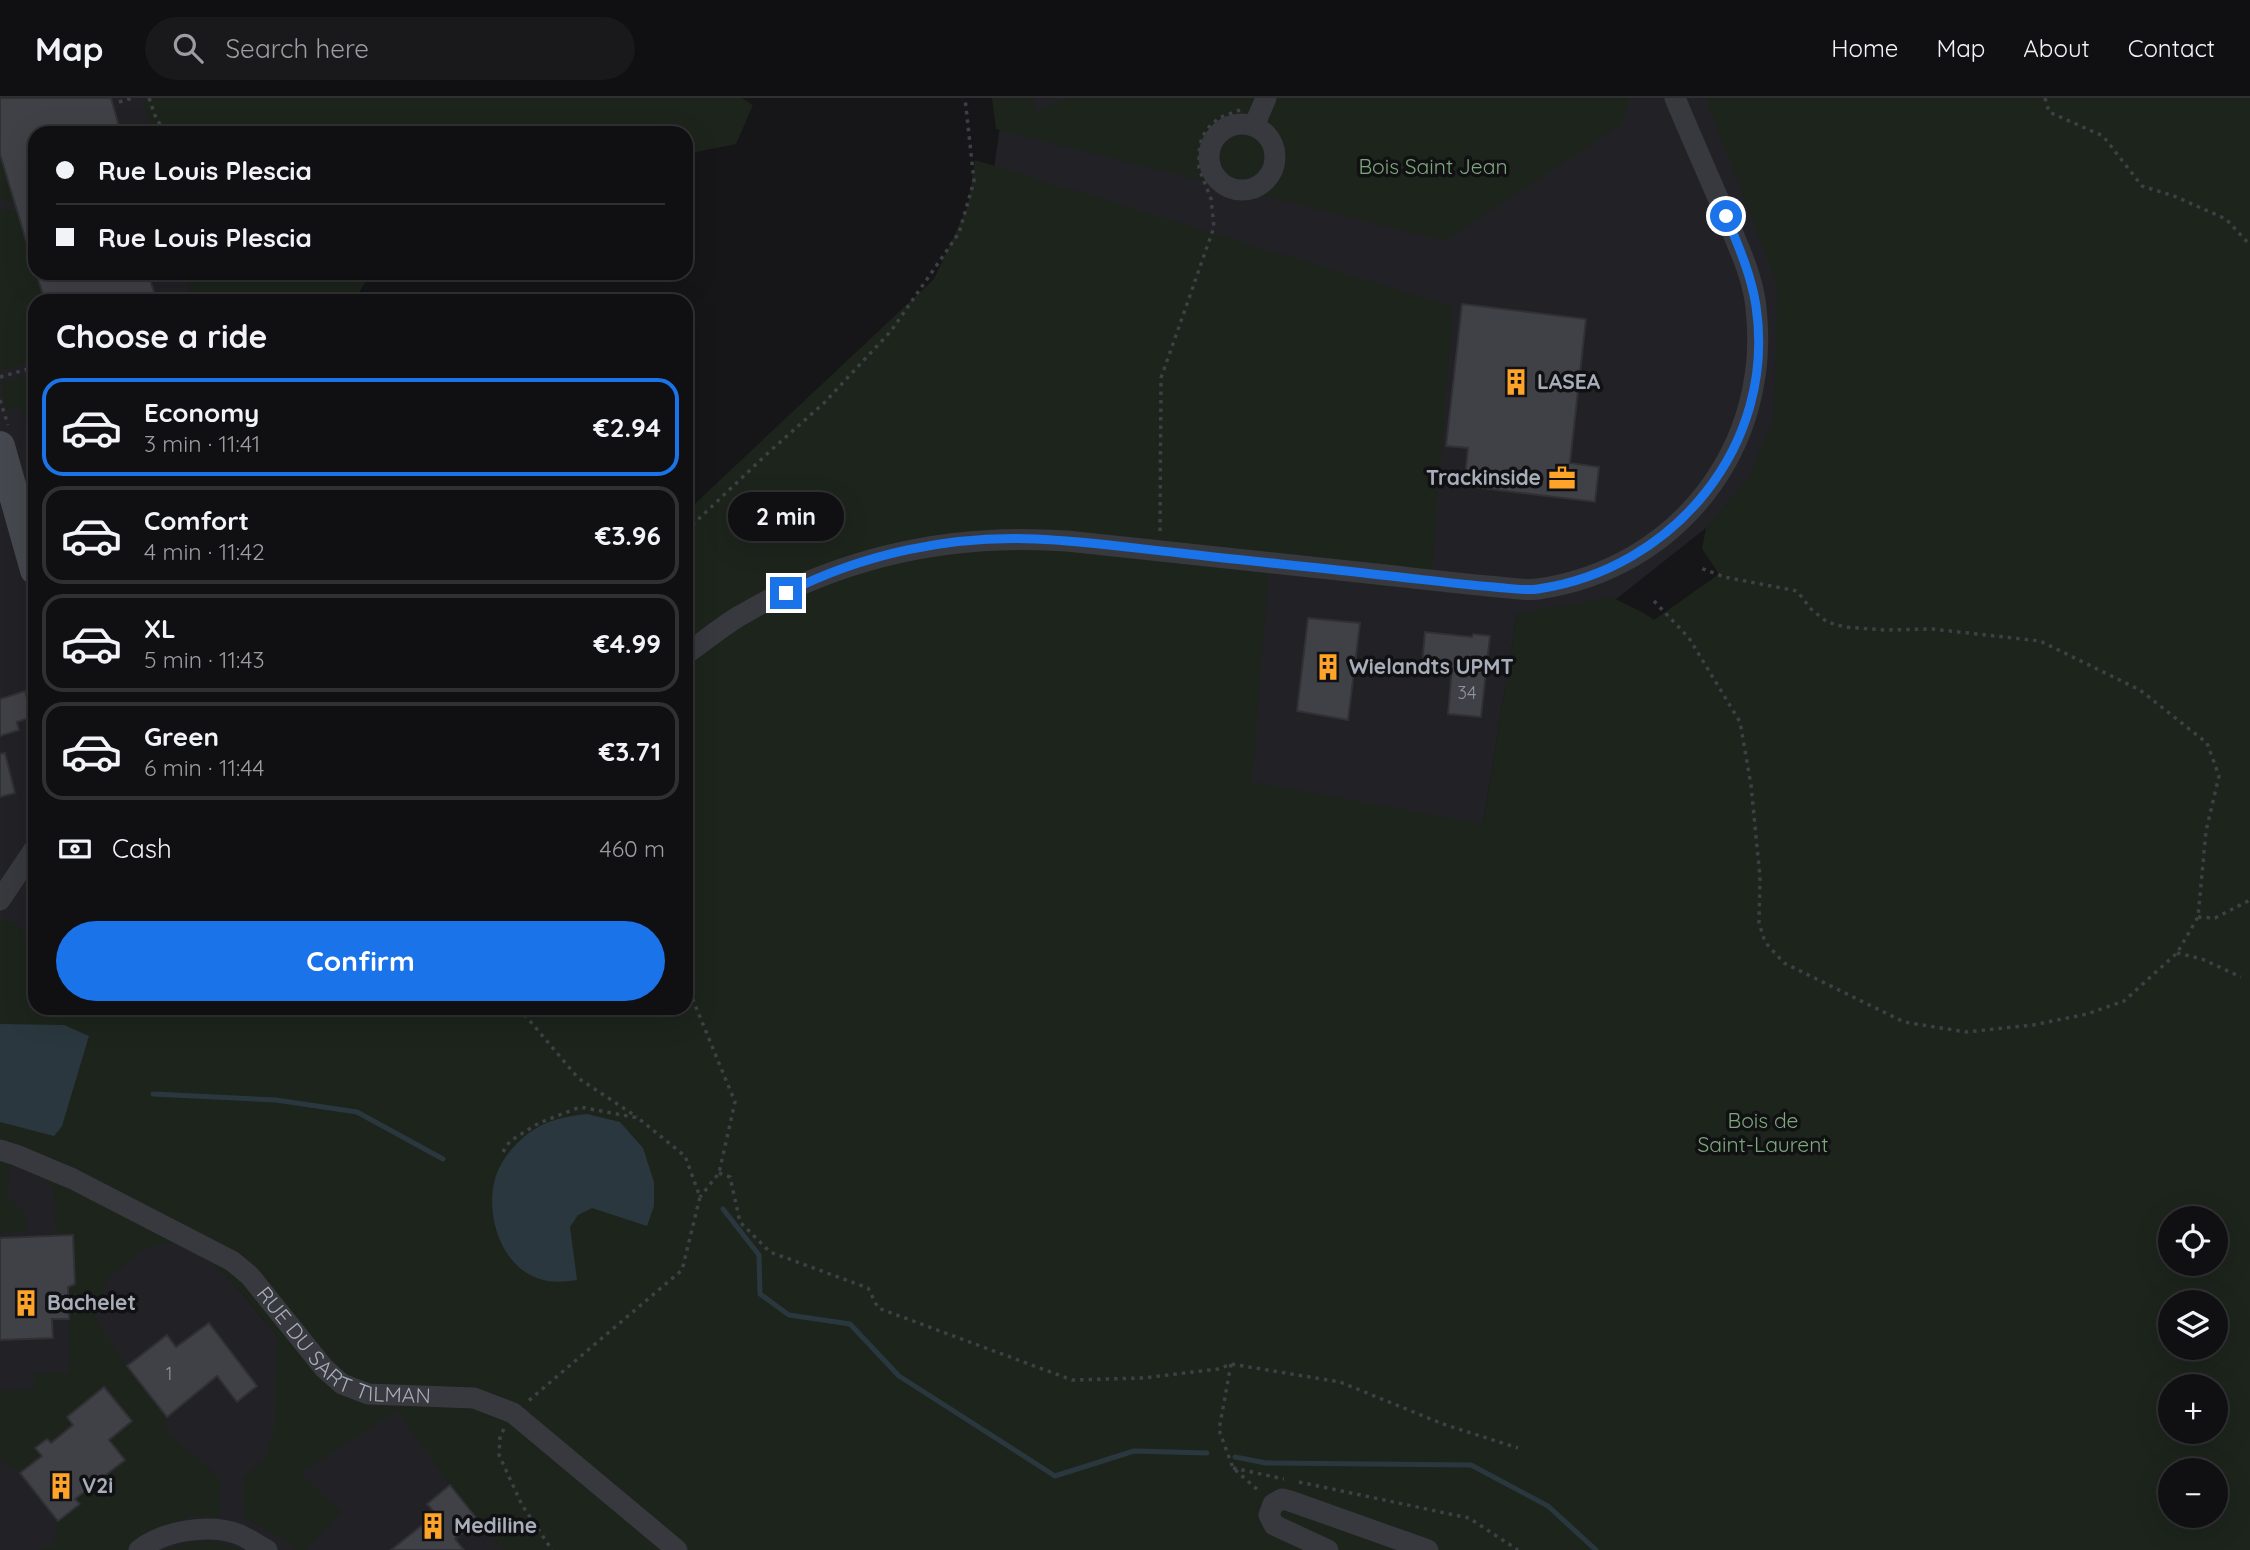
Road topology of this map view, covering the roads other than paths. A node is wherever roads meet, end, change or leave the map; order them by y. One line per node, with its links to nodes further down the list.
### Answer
1 (1675, 98): 6 (street)
2 (1257, 102): 3 (street)
3 (1254, 127)
4 (0, 446): 5 (street)
5 (28, 545)
6 (693, 649)
7 (28, 858): 8 (street)
8 (0, 900)
9 (0, 1150): 12 (street, RUE DU SART TILMAN)
10 (139, 1550): 11 (street)
11 (267, 1550)
12 (677, 1550)
13 (1328, 1550): 14 (street)
14 (1428, 1550)

